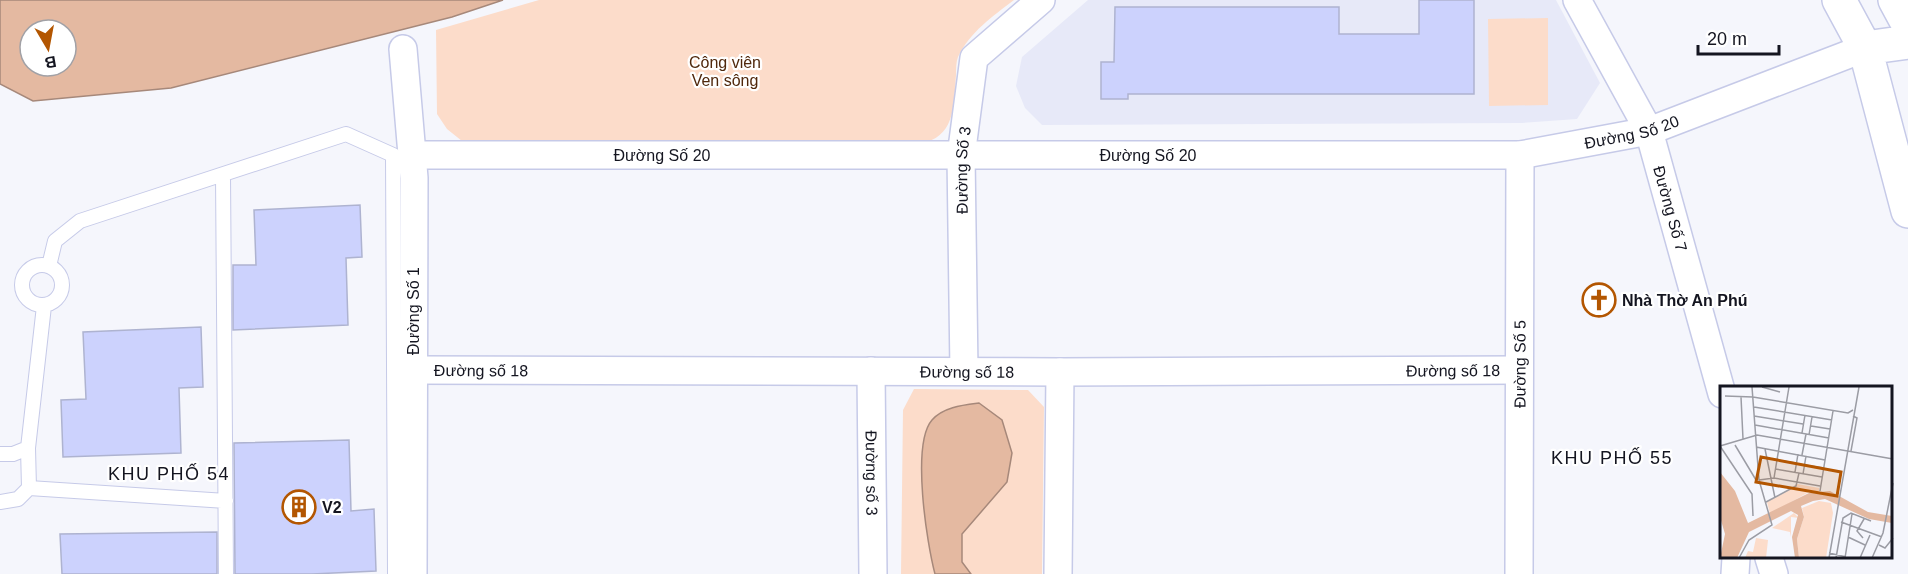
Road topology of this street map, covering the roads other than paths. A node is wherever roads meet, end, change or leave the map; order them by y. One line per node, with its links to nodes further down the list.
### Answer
1 (1041, 0): 11 (street, Đường Số 3)
2 (1577, 0): 9 (street, Đường Số 7)
3 (1839, 0): 7 (main road)
4 (1895, 0): 5 (main road)
5 (1908, 24)
6 (1908, 42): 7 (main road)
7 (1865, 48): 9 (street, Đường Số 20); 14 (main road)
8 (403, 49): 13 (street, Đường Số 1)
9 (1649, 131): 10 (street, Đường Số 20); 22 (street, Đường Số 7)
10 (1520, 155): 11 (street, Đường Số 20); 18 (street, Đường Số 5)
11 (961, 156): 13 (street, Đường Số 20); 20 (street, Đường Số 3)
12 (223, 175): 13 (lane); 15 (lane); 26 (lane)
13 (405, 179): 17 (street, Đường Số 1); 30 (lane)
14 (1908, 211)
15 (49, 266): 16 (lane); 16 (lane)
16 (44, 306): 23 (lane)
17 (413, 370): 19 (street, Đường số 18); 31 (street, Đường Số 1)
18 (1519, 370): 21 (street, Đường số 18); 34 (street, Đường Số 5)
19 (871, 371): 20 (street, Đường số 18); 32 (street, Đường số 3)
20 (964, 371): 21 (street, Đường số 18)
21 (1060, 372): 33 (street)
22 (1720, 387)
23 (28, 448): 24 (lane); 25 (lane)
24 (0, 454)
25 (29, 488): 26 (lane); 27 (lane)
26 (226, 501): 29 (lane)
27 (0, 502)
28 (1769, 559): 35 (street)
29 (226, 574)
30 (395, 574)
31 (413, 574)
32 (873, 574)
33 (1058, 574)
34 (1519, 574)
35 (1774, 574)

